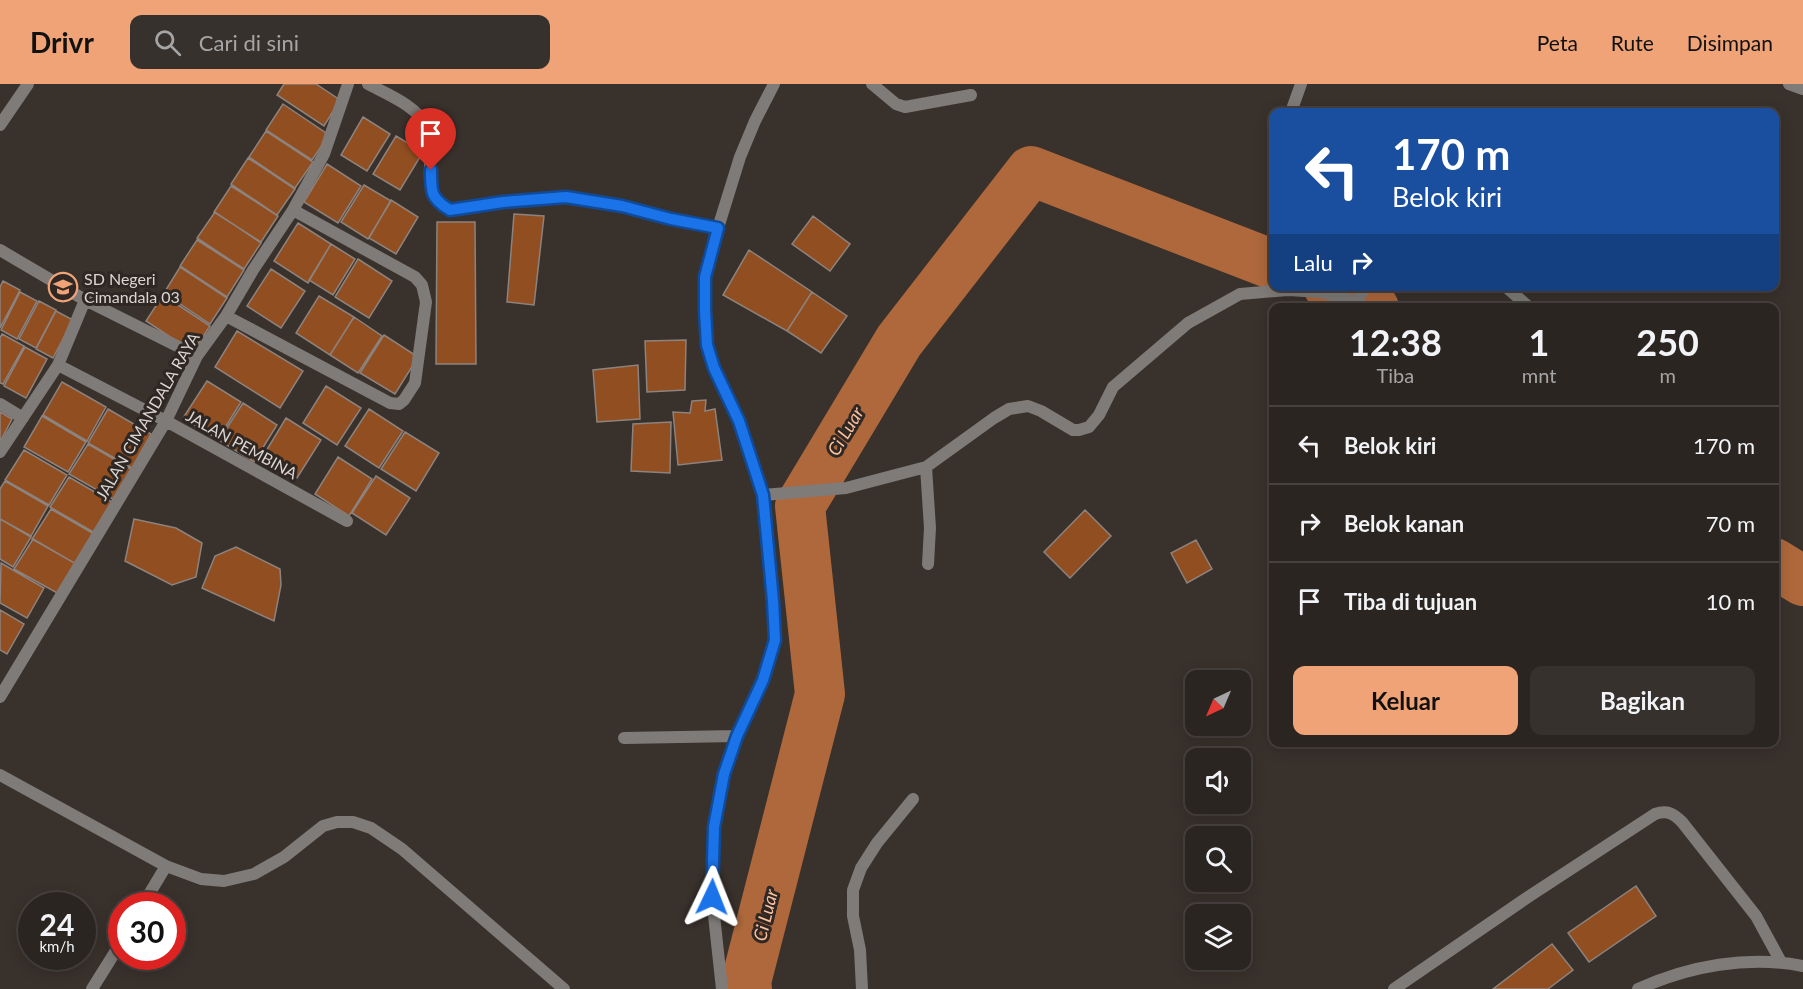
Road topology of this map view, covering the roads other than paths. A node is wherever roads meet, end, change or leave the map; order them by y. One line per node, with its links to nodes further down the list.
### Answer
1 (28, 84): 11 (street)
2 (348, 84): 12 (street, JALAN CIMANDALA RAYA)
3 (368, 84): 13 (street)
4 (774, 84): 13 (street)
5 (872, 84): 9 (street)
6 (1301, 84): 10 (street)
7 (1789, 84): 8 (street)
8 (1803, 89)
9 (971, 95)
10 (1292, 108)
11 (0, 125)
12 (293, 210): 21 (street, JALAN CIMANDALA RAYA); 21 (street)
13 (718, 228): 29 (street)
14 (0, 250): 19 (street)
15 (1276, 291): 28 (street)
16 (1304, 291): 17 (street)
17 (1362, 291)
18 (1510, 291): 20 (street)
19 (85, 300): 22 (street); 23 (street)
20 (1524, 303)
21 (226, 316): 22 (street, JALAN CIMANDALA RAYA)
22 (197, 356): 26 (street, JALAN CIMANDALA RAYA)
23 (58, 364): 25 (street); 26 (street, JALAN PEMBINA)
24 (0, 404): 25 (street)
25 (23, 418): 27 (street)
26 (166, 421): 30 (street, JALAN PEMBINA); 32 (street, JALAN CIMANDALA RAYA)
27 (0, 452)
28 (926, 467): 29 (street); 31 (street)
29 (763, 495): 33 (street)
30 (346, 521)
31 (928, 564)
32 (0, 697)
33 (737, 736): 34 (street); 44 (street)
34 (624, 738)
35 (0, 775): 37 (street)
36 (913, 799): 45 (street)
37 (166, 866): 38 (street); 43 (street)
38 (150, 892)
39 (1781, 962): 41 (street); 46 (street); 47 (street)
40 (108, 963): 42 (street)
41 (1803, 966)
42 (92, 989)
43 (564, 989)
44 (722, 989)
45 (862, 989)
46 (1394, 989)
47 (1638, 989)

